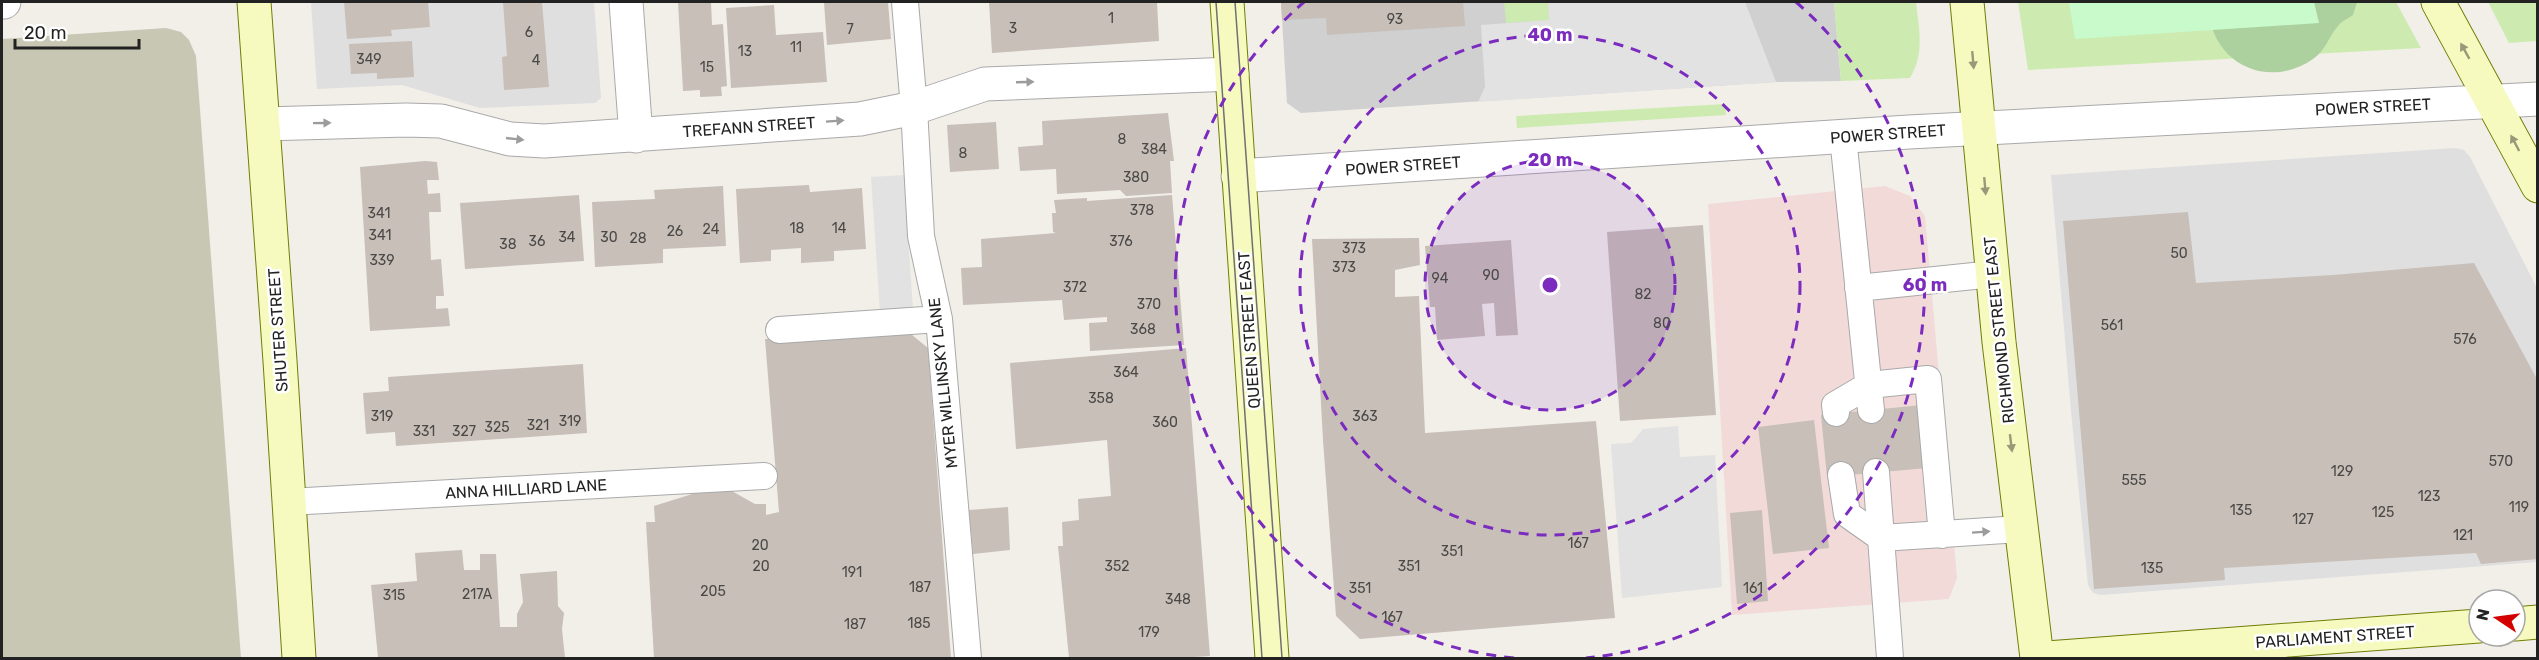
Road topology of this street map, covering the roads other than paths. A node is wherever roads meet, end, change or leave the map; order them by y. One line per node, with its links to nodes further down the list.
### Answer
1 (254, 2): 11 (main road, SHUTER STREET)
2 (626, 2): 13 (street)
3 (905, 2): 10 (lane, MYER WILLINSKY LANE)
4 (1227, 2): 7 (main road, QUEEN STREET EAST)
5 (1967, 2): 12 (main road, RICHMOND STREET EAST, one-way to 12)
6 (2438, 2): 9 (main road, one-way to 6)
7 (1232, 74): 10 (street, TREFANN STREET, one-way to 7); 15 (main road, QUEEN STREET EAST)
8 (2538, 99): 9 (street, POWER STREET)
9 (2492, 100): 12 (street, POWER STREET); 16 (main road, one-way to 9)
10 (914, 108): 13 (street, TREFANN STREET, one-way to 10); 19 (lane, MYER WILLINSKY LANE)
11 (264, 124): 13 (street, TREFANN STREET, one-way to 13); 27 (main road, SHUTER STREET)
12 (1979, 128): 14 (street, POWER STREET); 17 (main road, RICHMOND STREET EAST, one-way to 17)
13 (636, 136)
14 (1843, 137): 15 (street, POWER STREET); 18 (lane)
15 (1238, 176): 35 (main road, QUEEN STREET EAST)
16 (2538, 186)
17 (1993, 274): 18 (lane); 28 (main road, RICHMOND STREET EAST, one-way to 28)
18 (1858, 288): 21 (lane)
19 (939, 319): 20 (lane); 34 (lane, MYER WILLINSKY LANE)
20 (779, 330)
21 (1869, 385): 22 (lane); 23 (lane); 29 (lane)
22 (1871, 410)
23 (1836, 413)
24 (1876, 472): 30 (lane)
25 (1841, 475): 30 (lane)
26 (764, 476): 27 (lane, ANNA HILLIARD LANE)
27 (288, 502): 33 (main road, SHUTER STREET)
28 (2020, 529): 29 (lane, one-way to 28); 37 (main road, RICHMOND STREET EAST)
29 (1942, 535): 30 (lane)
30 (1881, 537): 36 (lane)
31 (2467, 628): 32 (main road, PARLIAMENT STREET)
32 (2293, 650): 38 (main road, PARLIAMENT STREET)
33 (298, 658)
34 (969, 658)
35 (1272, 658)
36 (1890, 658)
37 (2037, 658)
38 (2047, 658)

